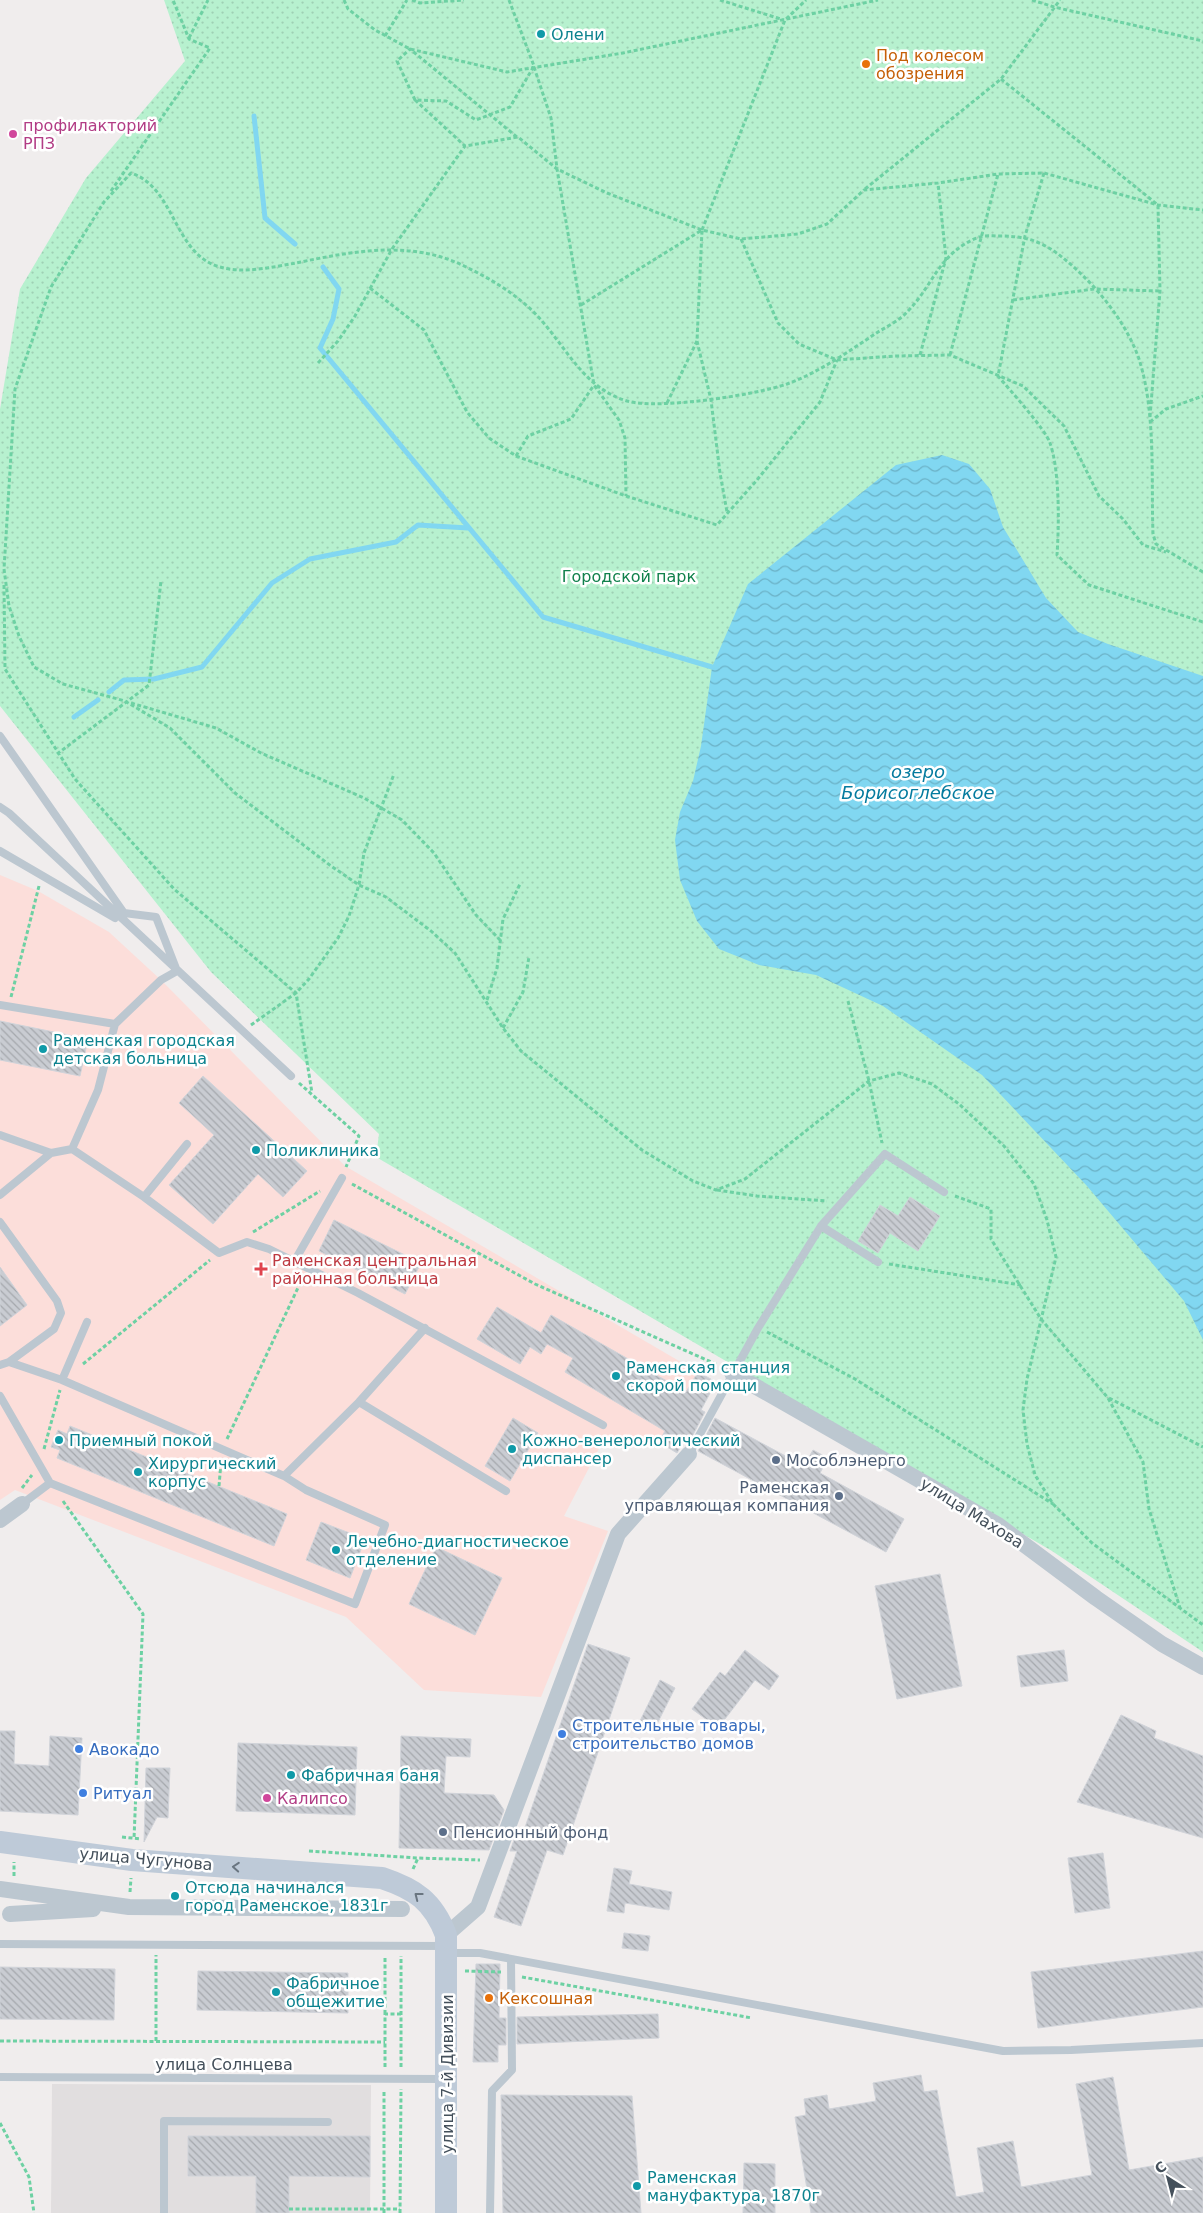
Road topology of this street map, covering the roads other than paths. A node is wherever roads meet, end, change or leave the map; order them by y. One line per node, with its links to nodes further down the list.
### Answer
1 (0, 736): 5 (lane)
2 (0, 808): 4 (lane)
3 (0, 851): 4 (lane)
4 (127, 925): 5 (lane)
5 (177, 971): 7 (lane); 8 (lane)
6 (0, 1005): 7 (lane)
7 (115, 1024): 11 (lane)
8 (291, 1076)
9 (0, 1135): 12 (lane)
10 (187, 1144): 16 (lane)
11 (72, 1149): 12 (lane); 16 (lane)
12 (51, 1153): 15 (lane)
13 (342, 1178): 19 (lane)
14 (944, 1192): 18 (lane)
15 (0, 1195)
16 (144, 1197): 19 (lane)
17 (0, 1222): 23 (lane)
18 (821, 1226): 20 (lane); 25 (lane)
19 (294, 1262): 22 (lane)
20 (878, 1262)
21 (87, 1322): 26 (lane)
22 (425, 1328): 28 (lane); 29 (lane)
23 (9, 1362): 24 (lane); 26 (lane)
24 (0, 1365)
25 (732, 1373): 30 (lane); 36 (street, улица Махова)
26 (62, 1380): 31 (lane)
27 (0, 1396): 32 (lane)
28 (358, 1402): 31 (lane); 33 (lane)
29 (603, 1425)
30 (689, 1454): 43 (street)
31 (284, 1476): 32 (lane)
32 (50, 1482): 34 (lane)
33 (506, 1491)
34 (22, 1504): 35 (street)
35 (0, 1520)
36 (1203, 1667)
37 (0, 1842): 43 (main road, улица Чугунова, one-way to 37)
38 (0, 1889): 39 (street)
39 (129, 1907): 40 (street); 41 (street)
40 (402, 1908)
41 (10, 1914)
42 (0, 1944): 43 (lane)
43 (447, 1944): 44 (lane); 47 (main road, улица 7-й Дивизии)
44 (511, 1959): 45 (lane); 51 (lane)
45 (1203, 2043)
46 (0, 2077): 47 (lane, улица Солнцева)
47 (447, 2079): 50 (main road, улица 7-й Дивизии)
48 (328, 2122): 49 (lane)
49 (164, 2213)
50 (446, 2213)
51 (490, 2213)

